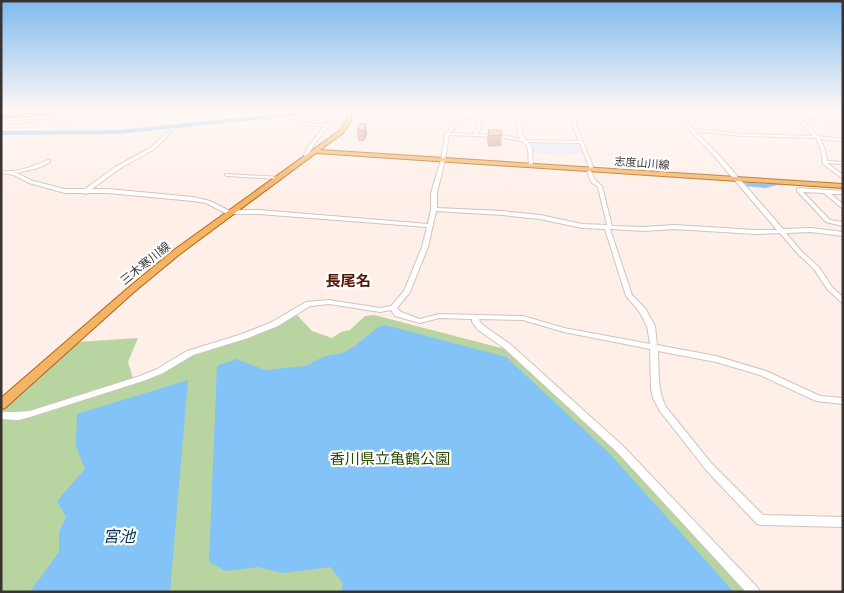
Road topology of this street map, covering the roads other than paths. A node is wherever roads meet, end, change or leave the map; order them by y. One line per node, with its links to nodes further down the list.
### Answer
1 (165, 139): 28 (street)
2 (317, 139): 12 (street)
3 (331, 139): 11 (main road)
4 (446, 139): 13 (street)
5 (514, 139): 9 (street)
6 (580, 139): 10 (street)
7 (701, 139): 24 (street)
8 (817, 139): 15 (street)
9 (524, 141): 10 (street); 17 (street)
10 (581, 142): 18 (street)
11 (315, 151): 12 (main road, 三木寒川線); 13 (main road, 志度山川線)
12 (307, 157): 22 (main road, 三木寒川線)
13 (443, 160): 17 (main road, 志度山川線); 31 (street)
14 (48, 161): 20 (street)
15 (825, 162): 16 (street); 23 (street)
16 (843, 163)
17 (531, 165): 18 (main road, 志度山川線)
18 (590, 169): 24 (main road, 志度山川線); 35 (street)
19 (1, 172): 20 (street)
20 (10, 173): 28 (street)
21 (227, 175): 22 (street)
22 (280, 178): 32 (main road, 三木寒川線)
23 (843, 178)
24 (736, 179): 25 (main road, 志度山川線); 36 (street)
25 (819, 184): 26 (main road, 志度山川線); 27 (street)
26 (843, 186)
27 (827, 192): 29 (street); 30 (street); 33 (street)
28 (84, 193): 32 (street)
29 (843, 193)
30 (843, 207)
31 (434, 209): 34 (street); 35 (street)
32 (232, 212): 34 (street); 43 (main road, 三木寒川線)
33 (843, 224)
34 (430, 226): 39 (street)
35 (608, 227): 36 (street); 41 (street)
36 (782, 231): 37 (street); 38 (street)
37 (843, 234)
38 (843, 301)
39 (393, 308): 40 (street); 44 (street)
40 (475, 316): 41 (street); 46 (street)
41 (654, 348): 42 (street); 45 (street)
42 (843, 402)
43 (1, 405)
44 (1, 415)
45 (843, 522)
46 (754, 592)

